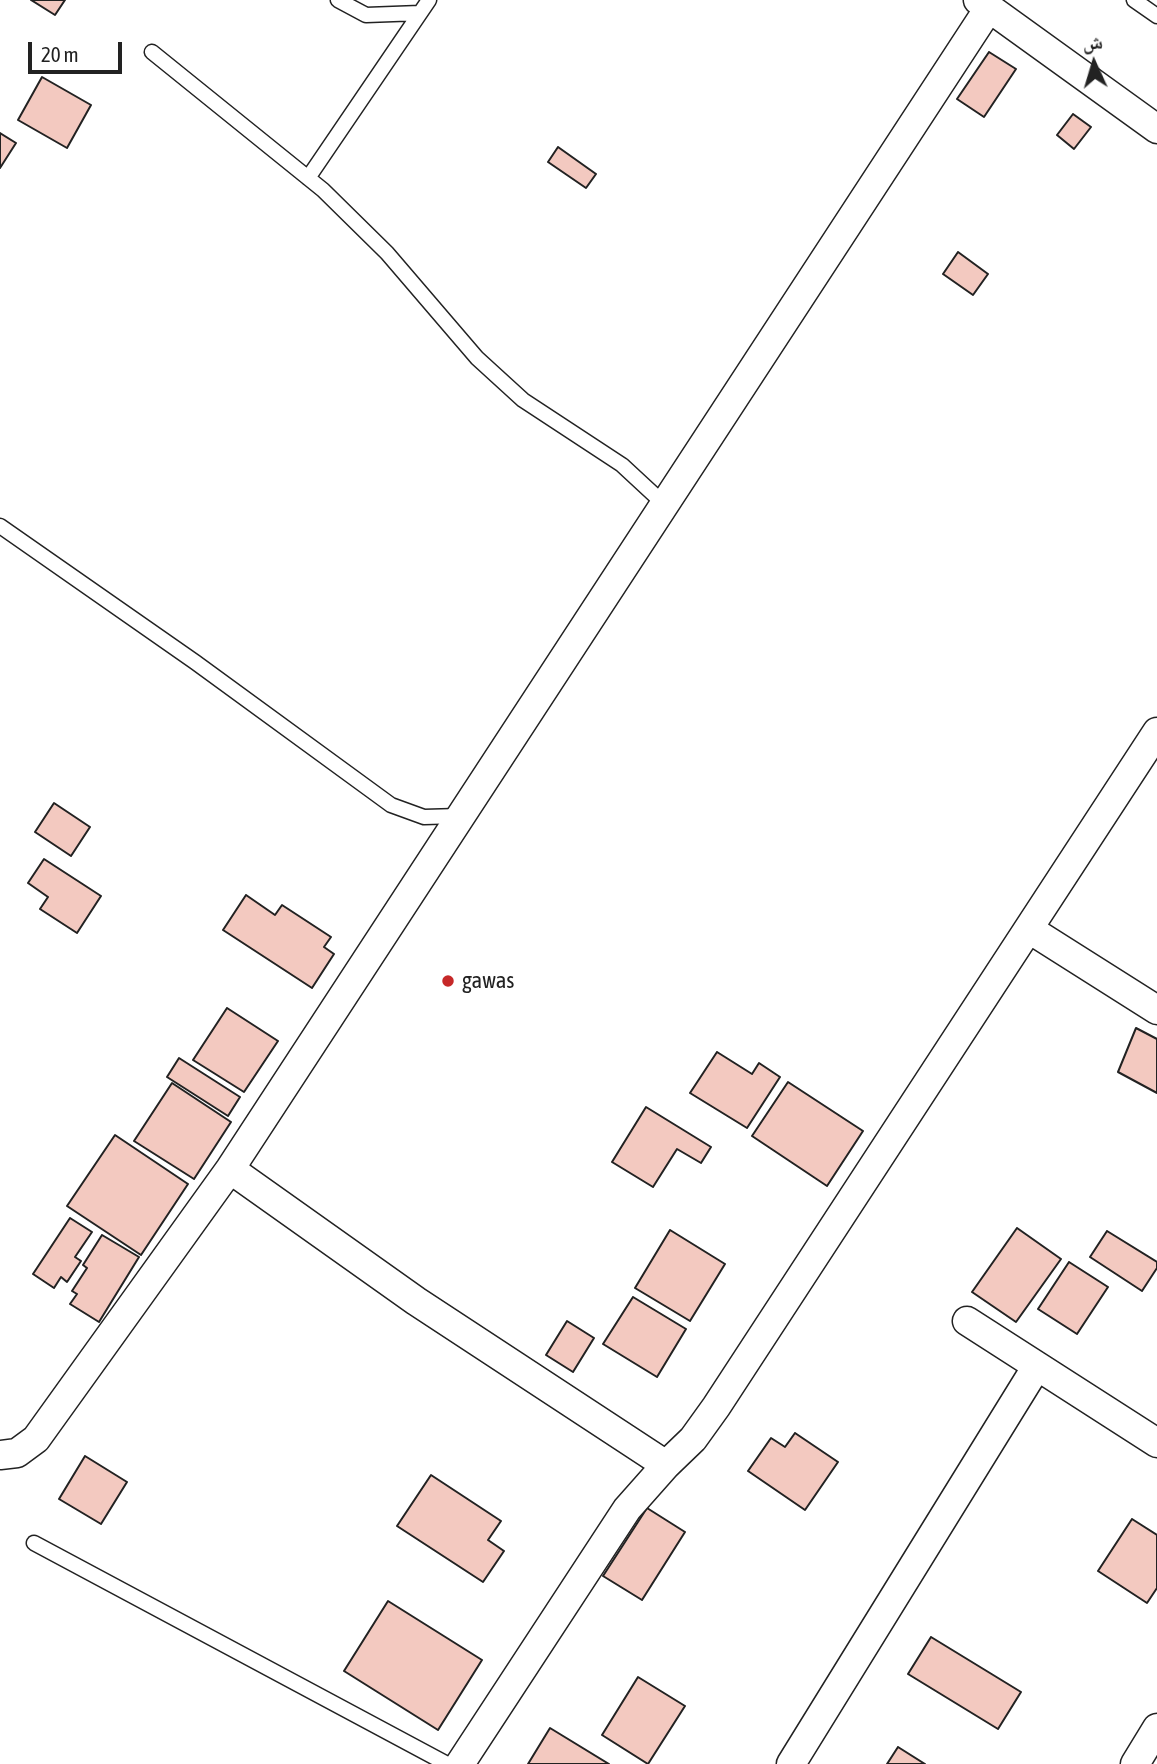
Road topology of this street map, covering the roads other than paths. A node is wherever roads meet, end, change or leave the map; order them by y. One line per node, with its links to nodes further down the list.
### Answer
1 (338, 0): 5 (lane)
2 (429, 0): 5 (lane)
3 (1134, 0): 6 (lane)
4 (988, 3): 8 (street); 10 (street)
5 (419, 13): 9 (lane)
6 (1157, 16)
7 (152, 52): 9 (lane)
8 (1157, 129)
9 (308, 178): 10 (lane)
10 (663, 503): 13 (street)
11 (0, 526): 13 (lane)
12 (1157, 732): 14 (street)
13 (459, 816): 16 (street)
14 (1029, 929): 15 (street); 21 (street)
15 (1157, 1010)
16 (230, 1169): 20 (street); 21 (street)
17 (967, 1321): 18 (street)
18 (1037, 1366): 19 (street); 26 (street)
19 (1157, 1443)
20 (0, 1455)
21 (666, 1465): 25 (street)
22 (34, 1543): 24 (lane)
23 (1157, 1728): 27 (street)
24 (447, 1764)
25 (460, 1764)
26 (791, 1764)
27 (1135, 1764)

